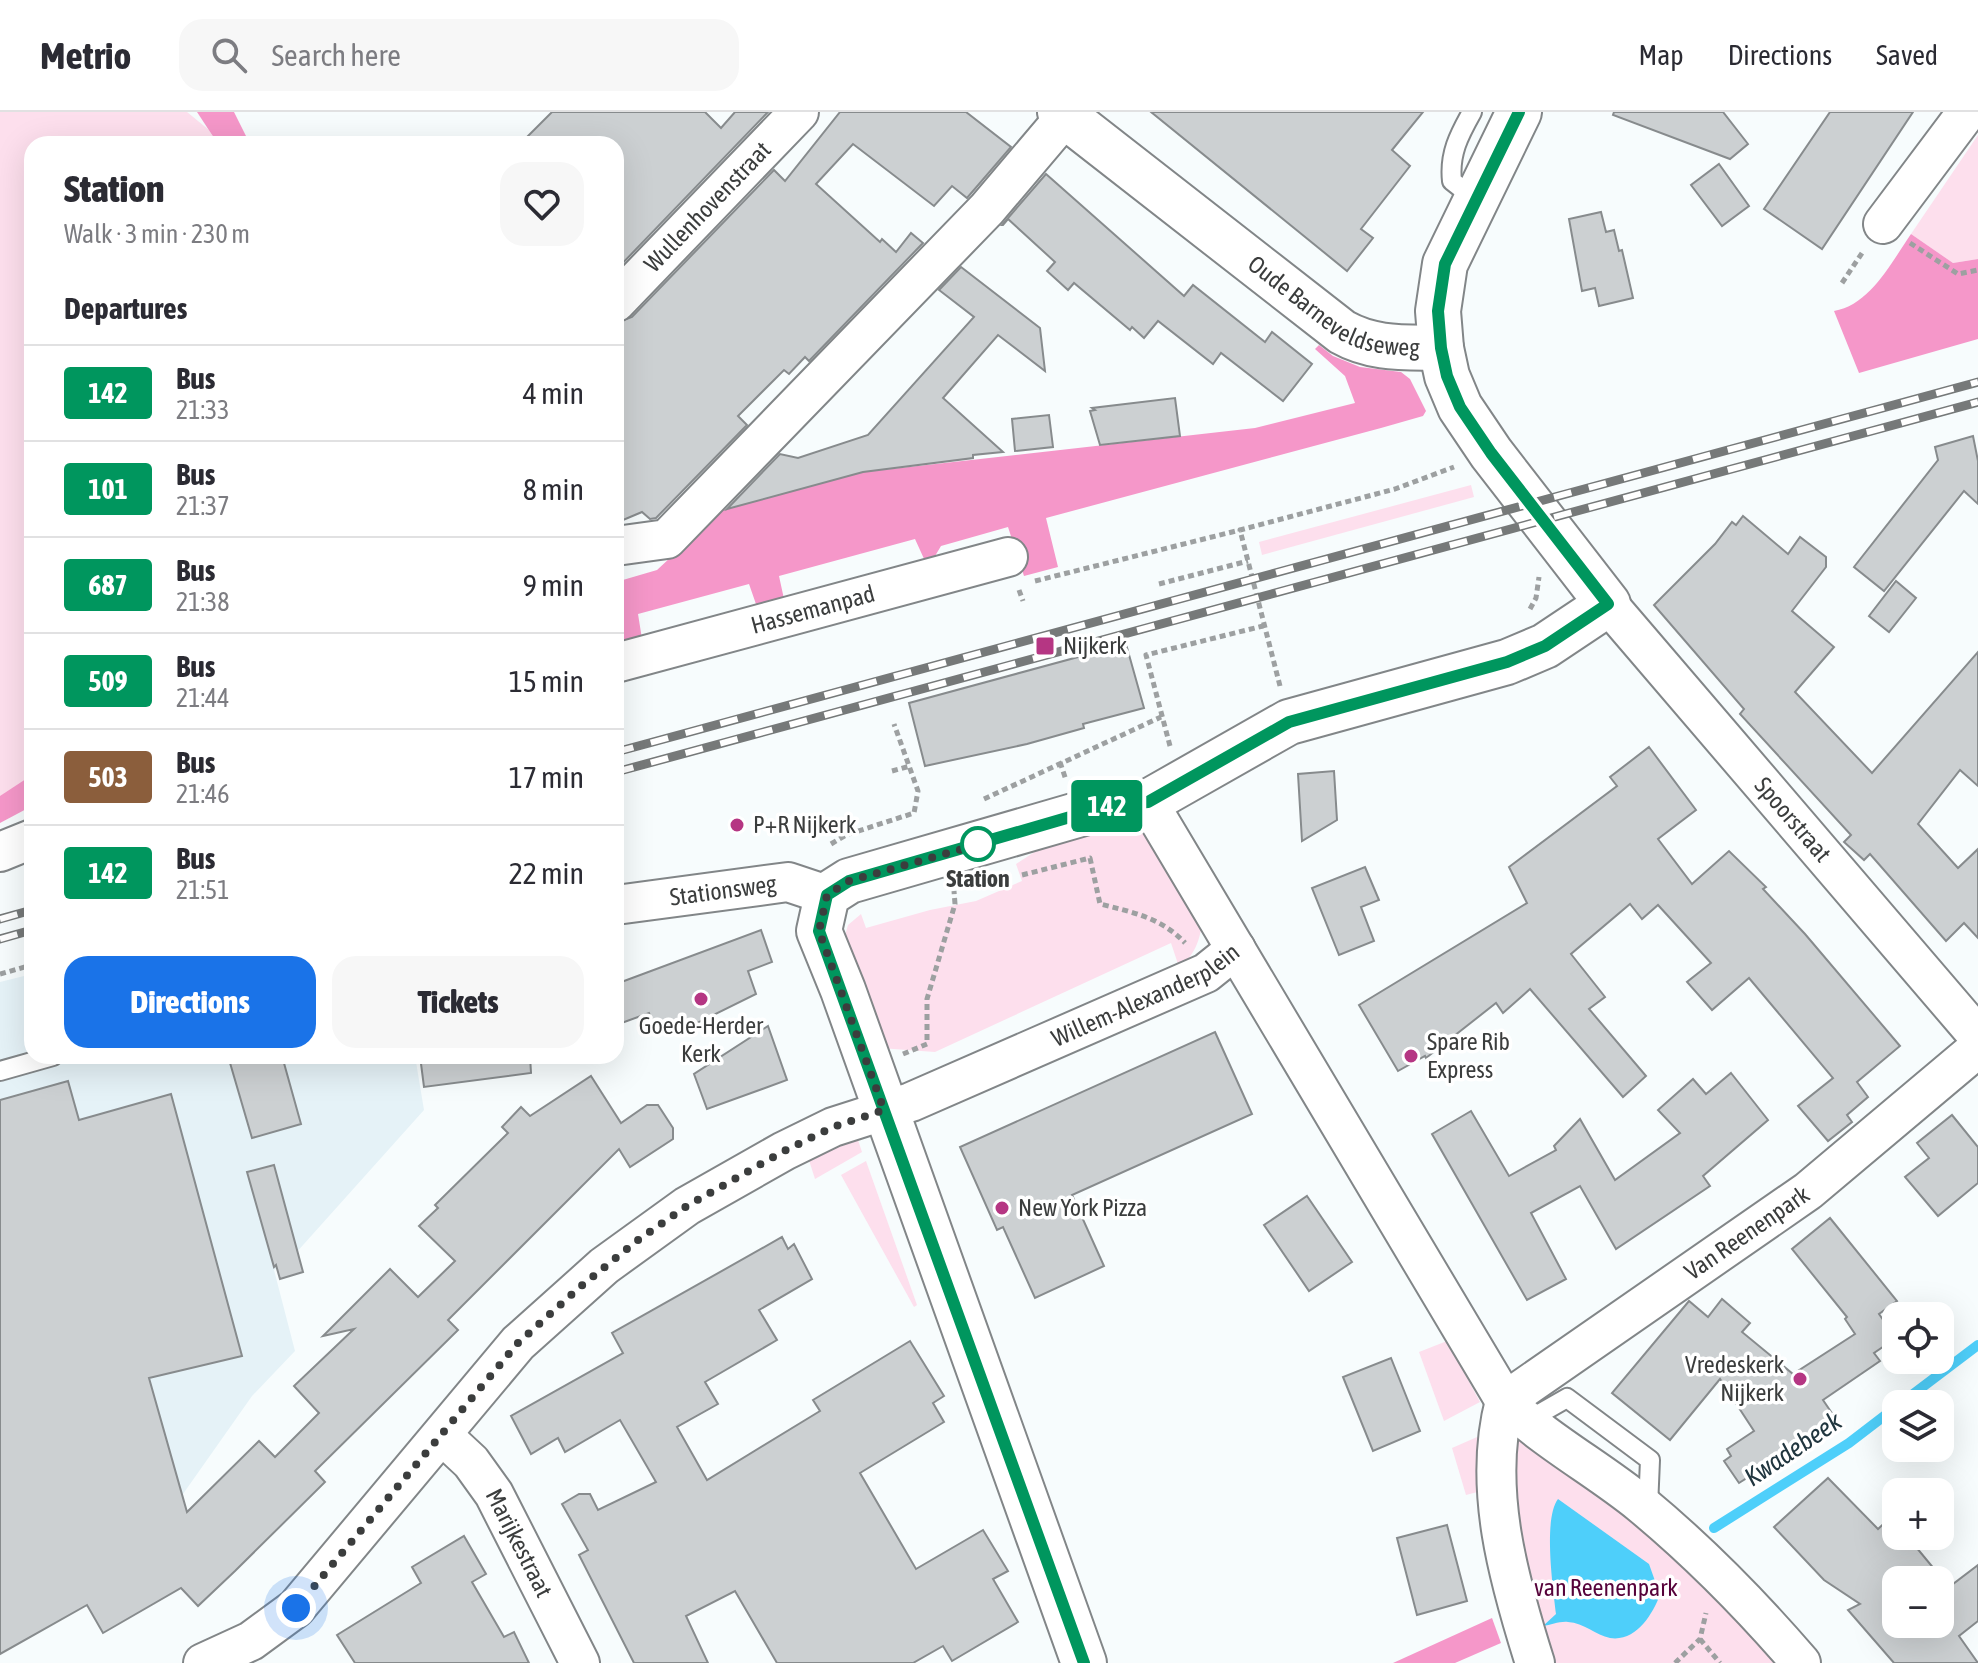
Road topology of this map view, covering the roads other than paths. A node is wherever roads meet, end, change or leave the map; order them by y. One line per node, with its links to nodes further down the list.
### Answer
1 (799, 112): 8 (street, Wullenhovenstraat)
2 (1472, 112): 6 (lane)
3 (1519, 112): 6 (street)
4 (1967, 112): 7 (street)
5 (1062, 114): 9 (street, Oude Barneveldseweg); 10 (street, Oude Barneveldseweg)
6 (1475, 199): 9 (street)
7 (1883, 224)
8 (624, 294)
9 (1441, 348): 12 (street, Oude Barneveldseweg)
10 (624, 545)
11 (1008, 557): 13 (street, Hassemanpad)
12 (1608, 604): 14 (street); 20 (street, Spoorstraat)
13 (624, 661)
14 (1148, 802): 17 (street); 19 (street, Willem-Alexanderplein)
15 (24, 842): 16 (street)
16 (0, 852)
17 (827, 895): 18 (street, Stationsweg); 24 (street)
18 (624, 904)
19 (1236, 949): 24 (street, Willem-Alexanderplein); 25 (street)
20 (1978, 1036)
21 (1978, 1048): 25 (street, Van Reenenpark)
22 (25, 1064): 23 (lane)
23 (0, 1071)
24 (897, 1106): 26 (street, Willem-Alexanderplein); 29 (street)
25 (1515, 1412): 30 (street); 31 (street)
26 (442, 1435): 27 (street, Willem-Alexanderplein); 28 (street, Marijkestraat)
27 (203, 1663)
28 (580, 1663)
29 (1084, 1663)
30 (1535, 1663)
31 (1801, 1663)

